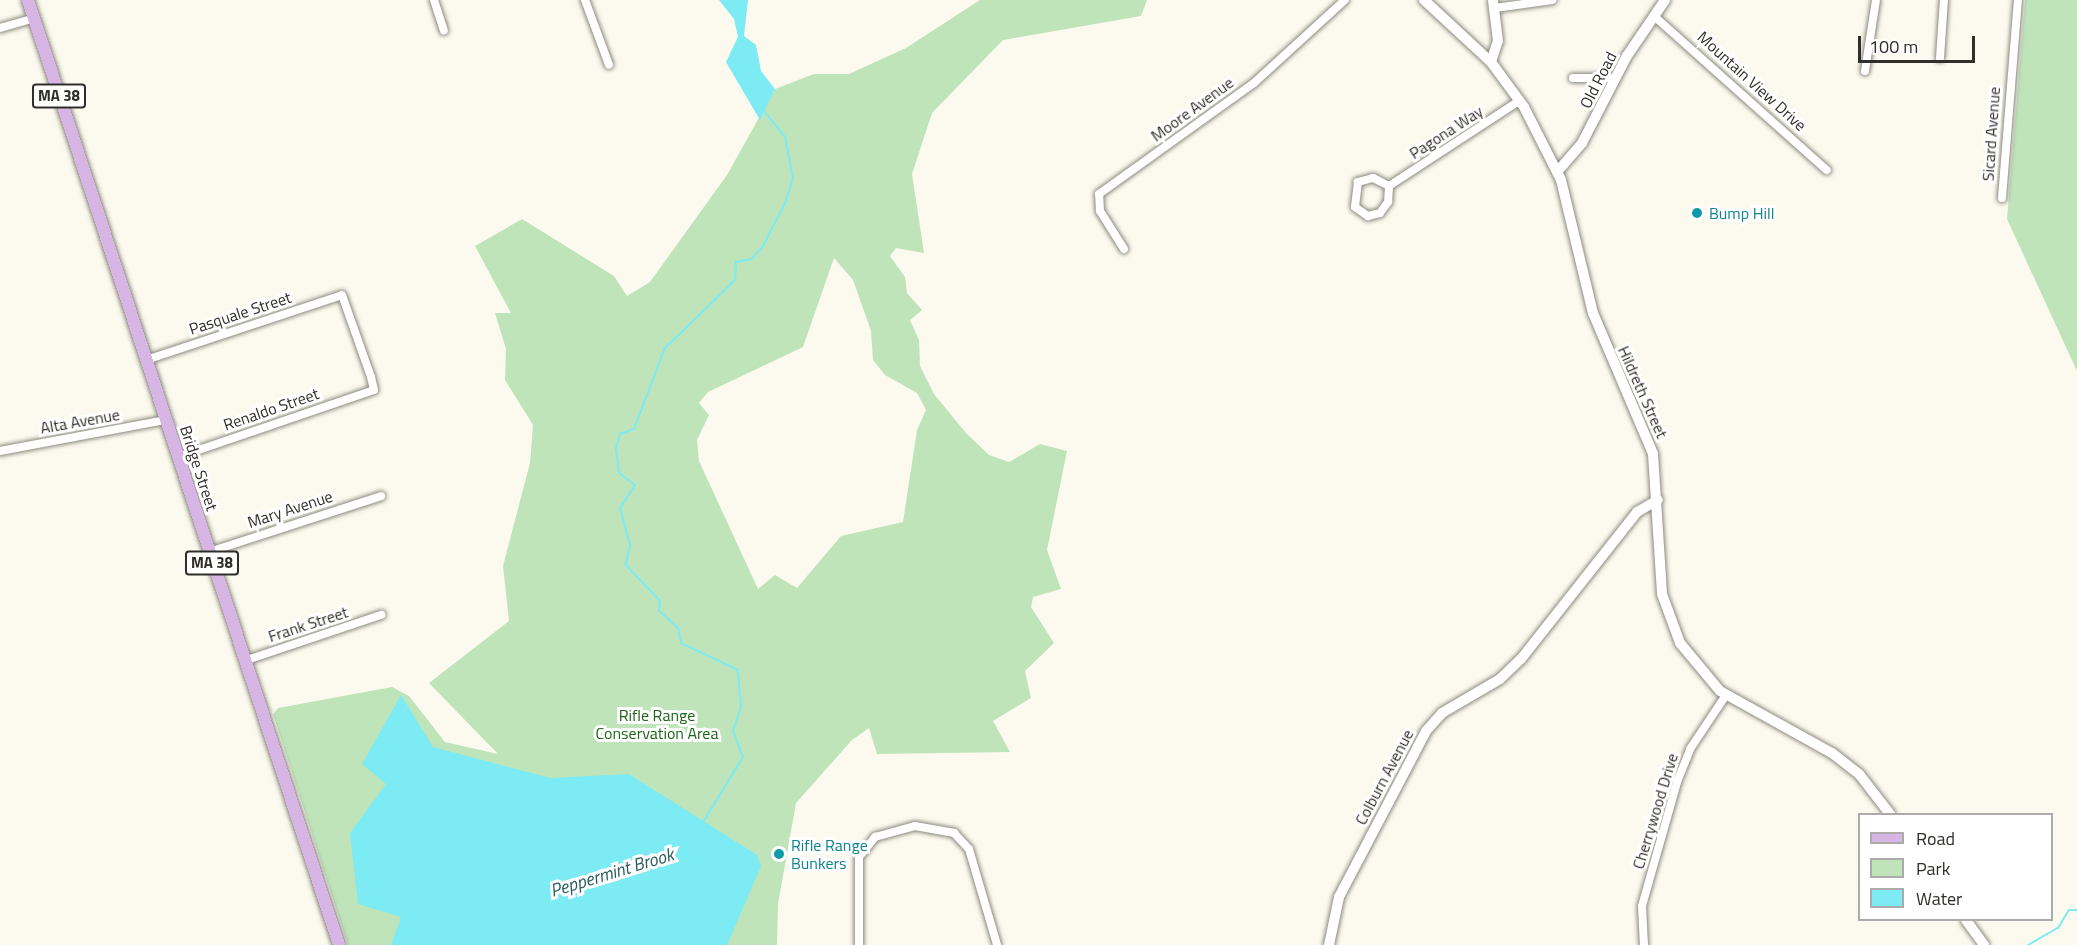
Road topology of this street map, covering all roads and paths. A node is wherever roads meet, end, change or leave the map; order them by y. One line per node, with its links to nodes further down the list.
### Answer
1 (28, 0): 13 (main road, Bridge Street / MA 38)
2 (435, 0): 15 (street)
3 (585, 0): 18 (street)
4 (1345, 0): 27 (street, Moore Avenue)
5 (1424, 0): 17 (street, Hildreth Street)
6 (1552, 0): 11 (street)
7 (1665, 0): 12 (street, Old Road)
8 (1876, 0): 19 (street)
9 (1944, 0): 16 (street)
10 (2018, 0): 26 (street, Sicard Avenue)
11 (1494, 4): 17 (street)
12 (1655, 17): 21 (street, Old Road); 23 (street, Mountain View Drive)
13 (34, 18): 14 (street); 28 (main road, Bridge Street / MA 38)
14 (0, 28)
15 (444, 30)
16 (1940, 58)
17 (1491, 62): 22 (street, Hildreth Street)
18 (609, 65)
19 (1865, 71)
20 (1573, 78): 21 (street)
21 (1616, 78): 24 (street, Old Road)
22 (1519, 101): 24 (street, Hildreth Street); 25 (street, Pagona Way)
23 (1827, 170)
24 (1557, 172): 34 (street, Hildreth Street)
25 (1389, 186): 25 (street)
26 (2002, 198)
27 (1124, 249)
28 (146, 360): 29 (street, Pasquale Street); 30 (main road, Bridge Street / MA 38)
29 (375, 390): 32 (street, Renaldo Street)
30 (166, 420): 31 (street, Alta Avenue); 32 (main road, Bridge Street / MA 38)
31 (0, 451)
32 (178, 457): 35 (main road, Bridge Street / MA 38)
33 (381, 496): 35 (street, Mary Avenue)
34 (1658, 500): 38 (street, Hildreth Street); 44 (street, Colburn Avenue)
35 (209, 552): 37 (main road, Bridge Street / MA 38)
36 (381, 615): 37 (street, Frank Street)
37 (244, 661): 41 (main road, Bridge Street / MA 38)
38 (1726, 695): 39 (street, Hildreth Street); 45 (street, Cherrywood Drive)
39 (1889, 813)
40 (1967, 921): 46 (street)
41 (339, 945)
42 (860, 945): 43 (street)
43 (997, 945)
44 (1329, 945)
45 (1644, 945)
46 (1984, 945)

